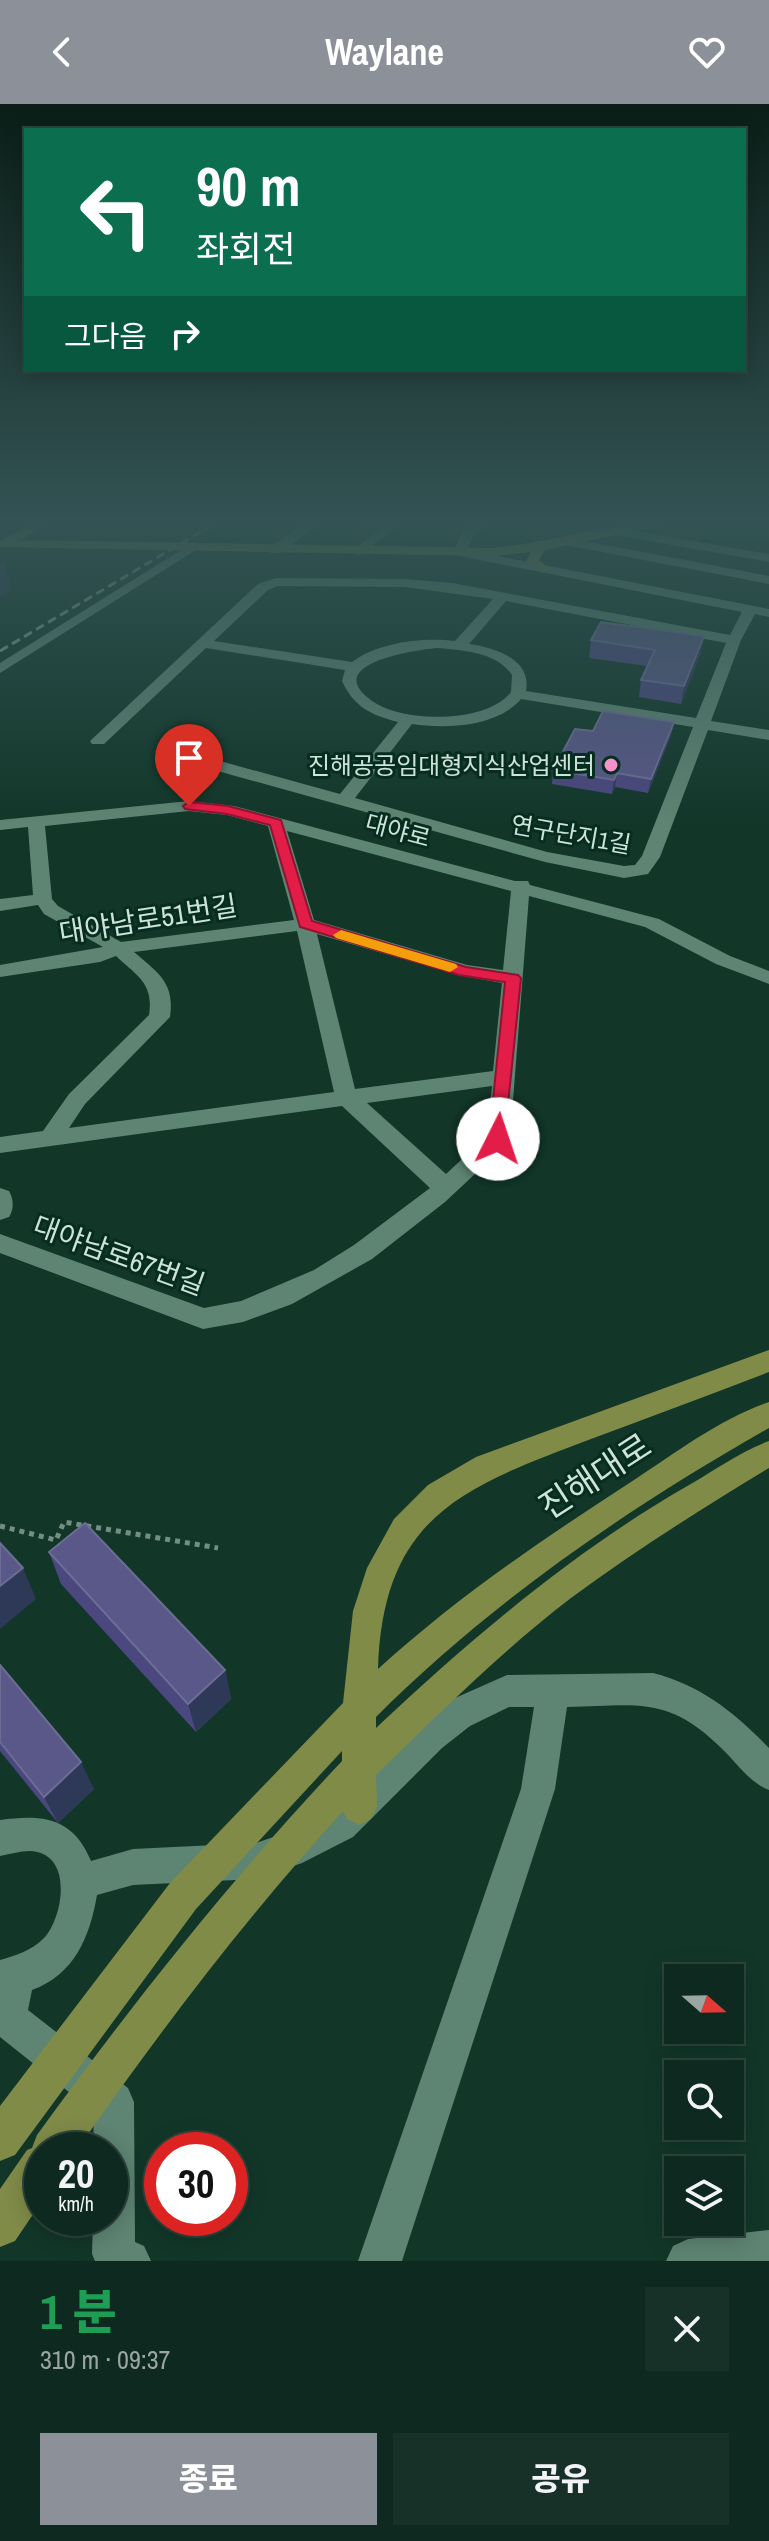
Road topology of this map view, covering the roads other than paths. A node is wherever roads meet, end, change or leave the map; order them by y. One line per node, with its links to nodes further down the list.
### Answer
1 (74, 623): 10 (street)
2 (224, 623): 7 (street)
3 (480, 623): 8 (street)
4 (643, 623): 6 (street)
5 (744, 623): 6 (street, 연구단지1길)
6 (734, 640): 13 (street, 연구단지1길)
7 (202, 643): 9 (street); 15 (street)
8 (460, 645): 9 (street); 11 (street)
9 (362, 663): 12 (street)
10 (0, 669)
11 (518, 694): 12 (street); 13 (street)
12 (408, 719): 17 (street)
13 (704, 724): 14 (street); 17 (street, 연구단지1길)
14 (769, 735)
15 (98, 741)
16 (220, 766): 17 (street, 연구단지1길)
17 (344, 801)
18 (36, 821): 19 (street, 대야로); 20 (street, 대야로); 22 (street)
19 (276, 823): 21 (street, 대야로); 24 (street)
20 (0, 825)
21 (521, 885): 27 (street); 28 (street, 대야로)
22 (43, 899): 23 (street); 25 (street)
23 (0, 905)
24 (305, 924): 25 (street, 대야남로51번길); 27 (street); 30 (street)
25 (118, 948): 26 (street, 대야남로51번길); 31 (street)
26 (0, 971)
27 (513, 978): 29 (street)
28 (769, 978)
29 (502, 1077): 30 (street); 33 (street, 대야남로67번길)
30 (346, 1097): 31 (street); 33 (street)
31 (50, 1138): 32 (street)
32 (0, 1145)
33 (446, 1188): 36 (street, 대야남로67번길)
34 (0, 1197): 35 (street)
35 (0, 1211)
36 (0, 1243)
37 (769, 1361): 42 (main road)
38 (769, 1414): 47 (main road, 진해대로)
39 (769, 1453): 46 (main road)
40 (553, 1690): 41 (street); 42 (street); 52 (street)
41 (769, 1773)
42 (359, 1807): 44 (street)
43 (0, 1838): 44 (street)
44 (81, 1882): 45 (street)
45 (7, 1978): 51 (street)
46 (64, 2132)
47 (0, 2140)
48 (24, 2191): 49 (main road)
49 (0, 2226)
50 (769, 2252): 53 (street)
51 (129, 2261)
52 (380, 2261)
53 (688, 2261)

